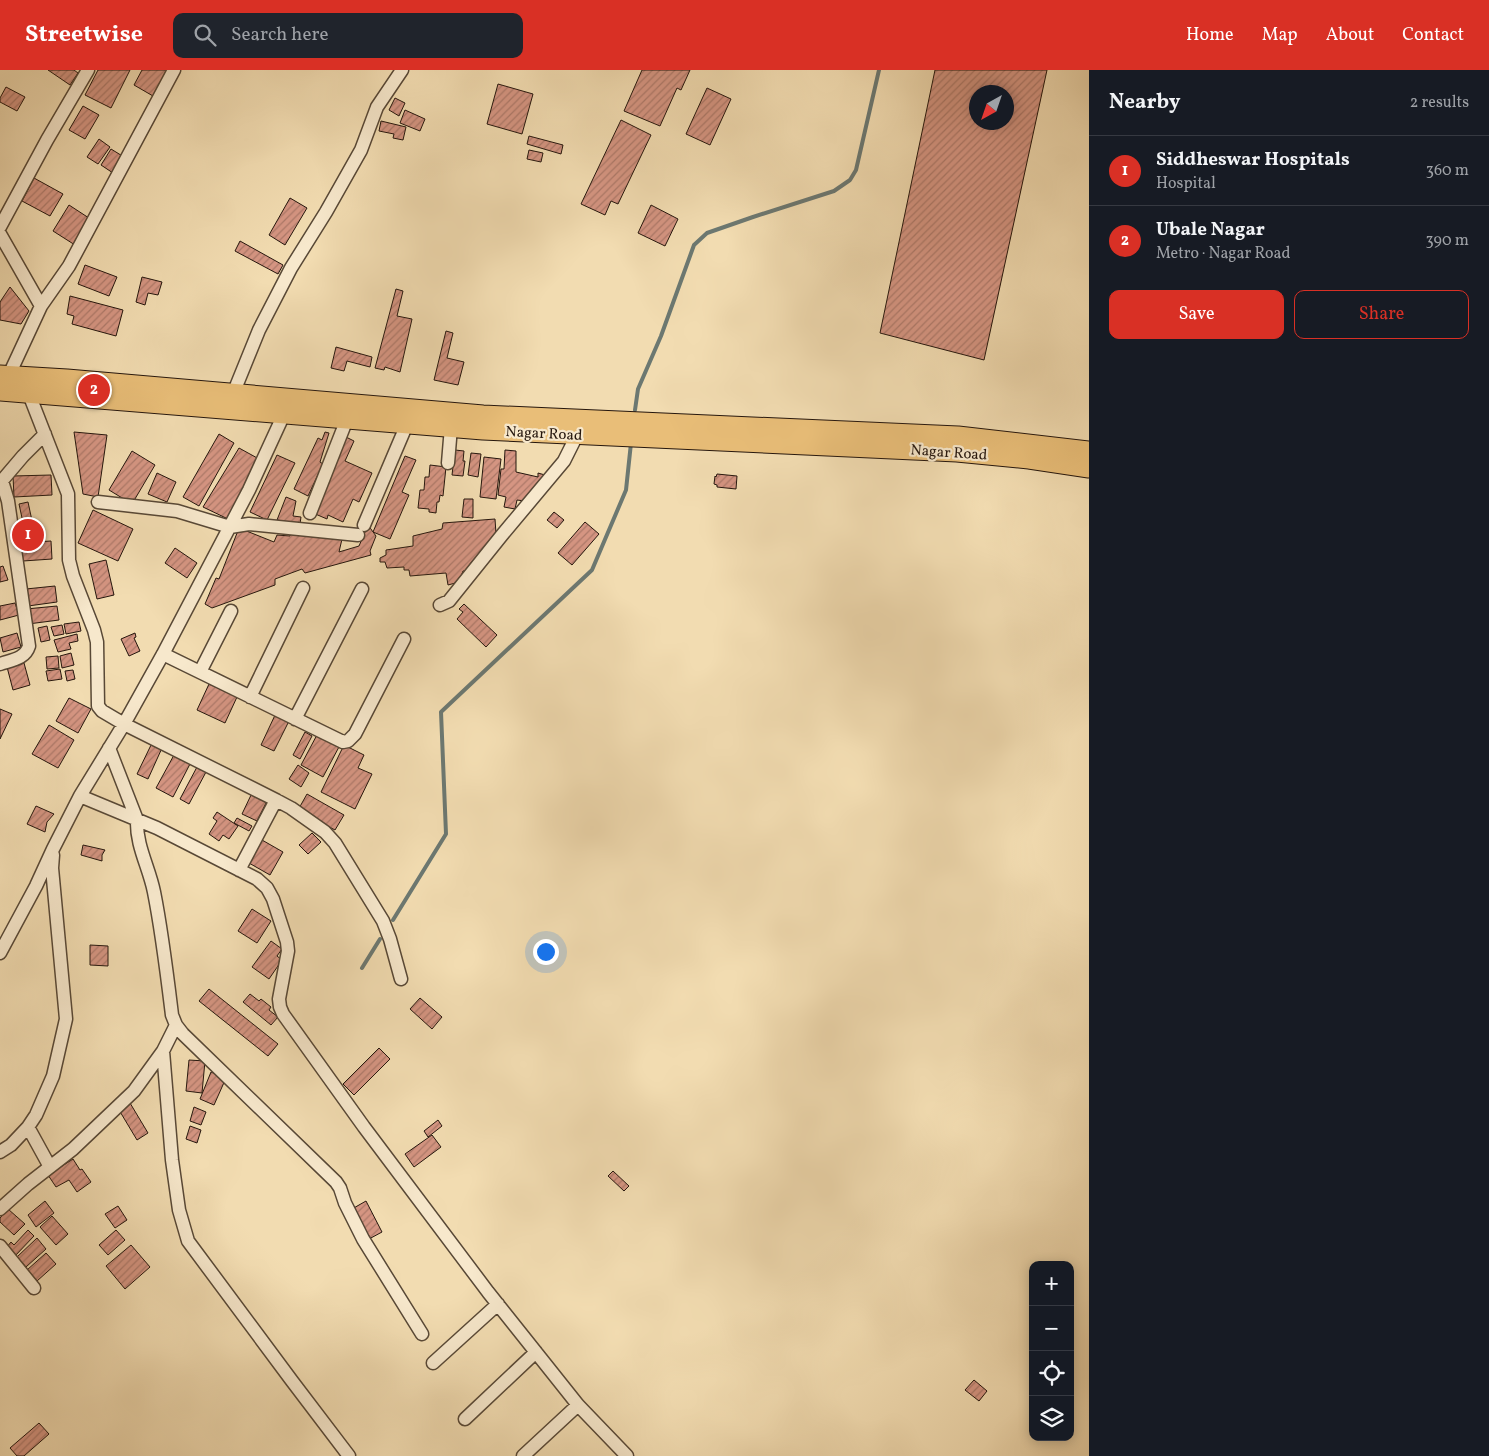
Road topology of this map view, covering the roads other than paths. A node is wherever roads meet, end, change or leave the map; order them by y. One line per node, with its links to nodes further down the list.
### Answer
1 (88, 70): 4 (street)
2 (174, 70): 6 (street)
3 (402, 70): 9 (street)
4 (0, 227)
5 (0, 234): 6 (street)
6 (41, 306): 7 (street)
7 (4, 383): 8 (highway, Nagar Road); 9 (highway, Nagar Road)
8 (29, 394): 10 (highway, Nagar Road); 14 (street)
9 (233, 394): 16 (highway, Nagar Road)
10 (284, 414): 11 (highway, Nagar Road); 22 (street)
11 (348, 419): 12 (highway, Nagar Road); 21 (street)
12 (407, 424): 13 (highway, Nagar Road); 22 (street)
13 (451, 428): 15 (highway, Nagar Road); 17 (street)
14 (45, 434): 19 (street); 33 (street)
15 (579, 434): 18 (highway, Nagar Road); 25 (street)
16 (1089, 451)
17 (448, 463)
18 (1089, 468)
19 (1, 482): 29 (street)
20 (98, 502): 22 (street)
21 (310, 513)
22 (230, 527): 28 (street)
23 (303, 588): 31 (street)
24 (362, 589): 32 (street)
25 (440, 605)
26 (231, 610): 30 (street)
27 (404, 639): 32 (street)
28 (163, 654): 30 (street); 33 (street)
29 (0, 664)
30 (200, 672): 31 (street)
31 (250, 697): 32 (street)
32 (295, 719)
33 (124, 724): 34 (street); 36 (street)
34 (109, 748): 35 (street); 37 (street)
35 (80, 796): 37 (street); 38 (street)
36 (276, 800): 39 (street); 42 (street)
37 (137, 820): 39 (street); 43 (street)
38 (53, 849): 40 (street); 45 (street)
39 (240, 870): 51 (street)
40 (4, 936): 41 (street)
41 (0, 953)
42 (402, 979)
43 (176, 1025): 44 (street); 52 (street)
44 (163, 1051): 47 (street); 58 (street)
45 (28, 1127): 46 (street); 47 (street)
46 (0, 1152)
47 (50, 1166): 48 (street)
48 (0, 1209)
49 (0, 1246): 50 (street)
50 (34, 1288)
51 (498, 1304): 53 (street); 54 (street)
52 (422, 1334)
53 (536, 1352): 55 (street); 56 (street)
54 (433, 1363)
55 (578, 1405): 57 (street); 59 (street)
56 (465, 1419)
57 (624, 1455)
58 (349, 1456)
59 (524, 1456)

